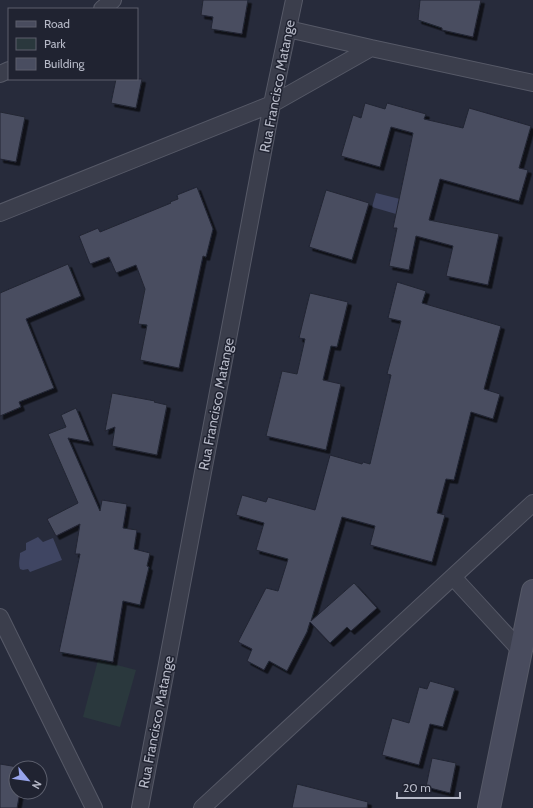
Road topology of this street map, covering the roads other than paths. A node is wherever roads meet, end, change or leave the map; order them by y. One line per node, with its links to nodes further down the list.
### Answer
1 (113, 0): 3 (street)
2 (294, 0): 4 (street, Rua Francisco Matange)
3 (103, 8)
4 (288, 29): 5 (street); 7 (street, Rua Francisco Matange)
5 (371, 48): 6 (street); 7 (street)
6 (533, 83)
7 (272, 104): 8 (street); 15 (street, Rua Francisco Matange)
8 (0, 213)
9 (533, 503): 10 (street)
10 (453, 577): 13 (street); 16 (street)
11 (533, 591): 13 (street)
12 (0, 617): 14 (street)
13 (521, 651): 17 (street)
14 (94, 808)
15 (140, 808)
16 (202, 808)
17 (489, 808)

